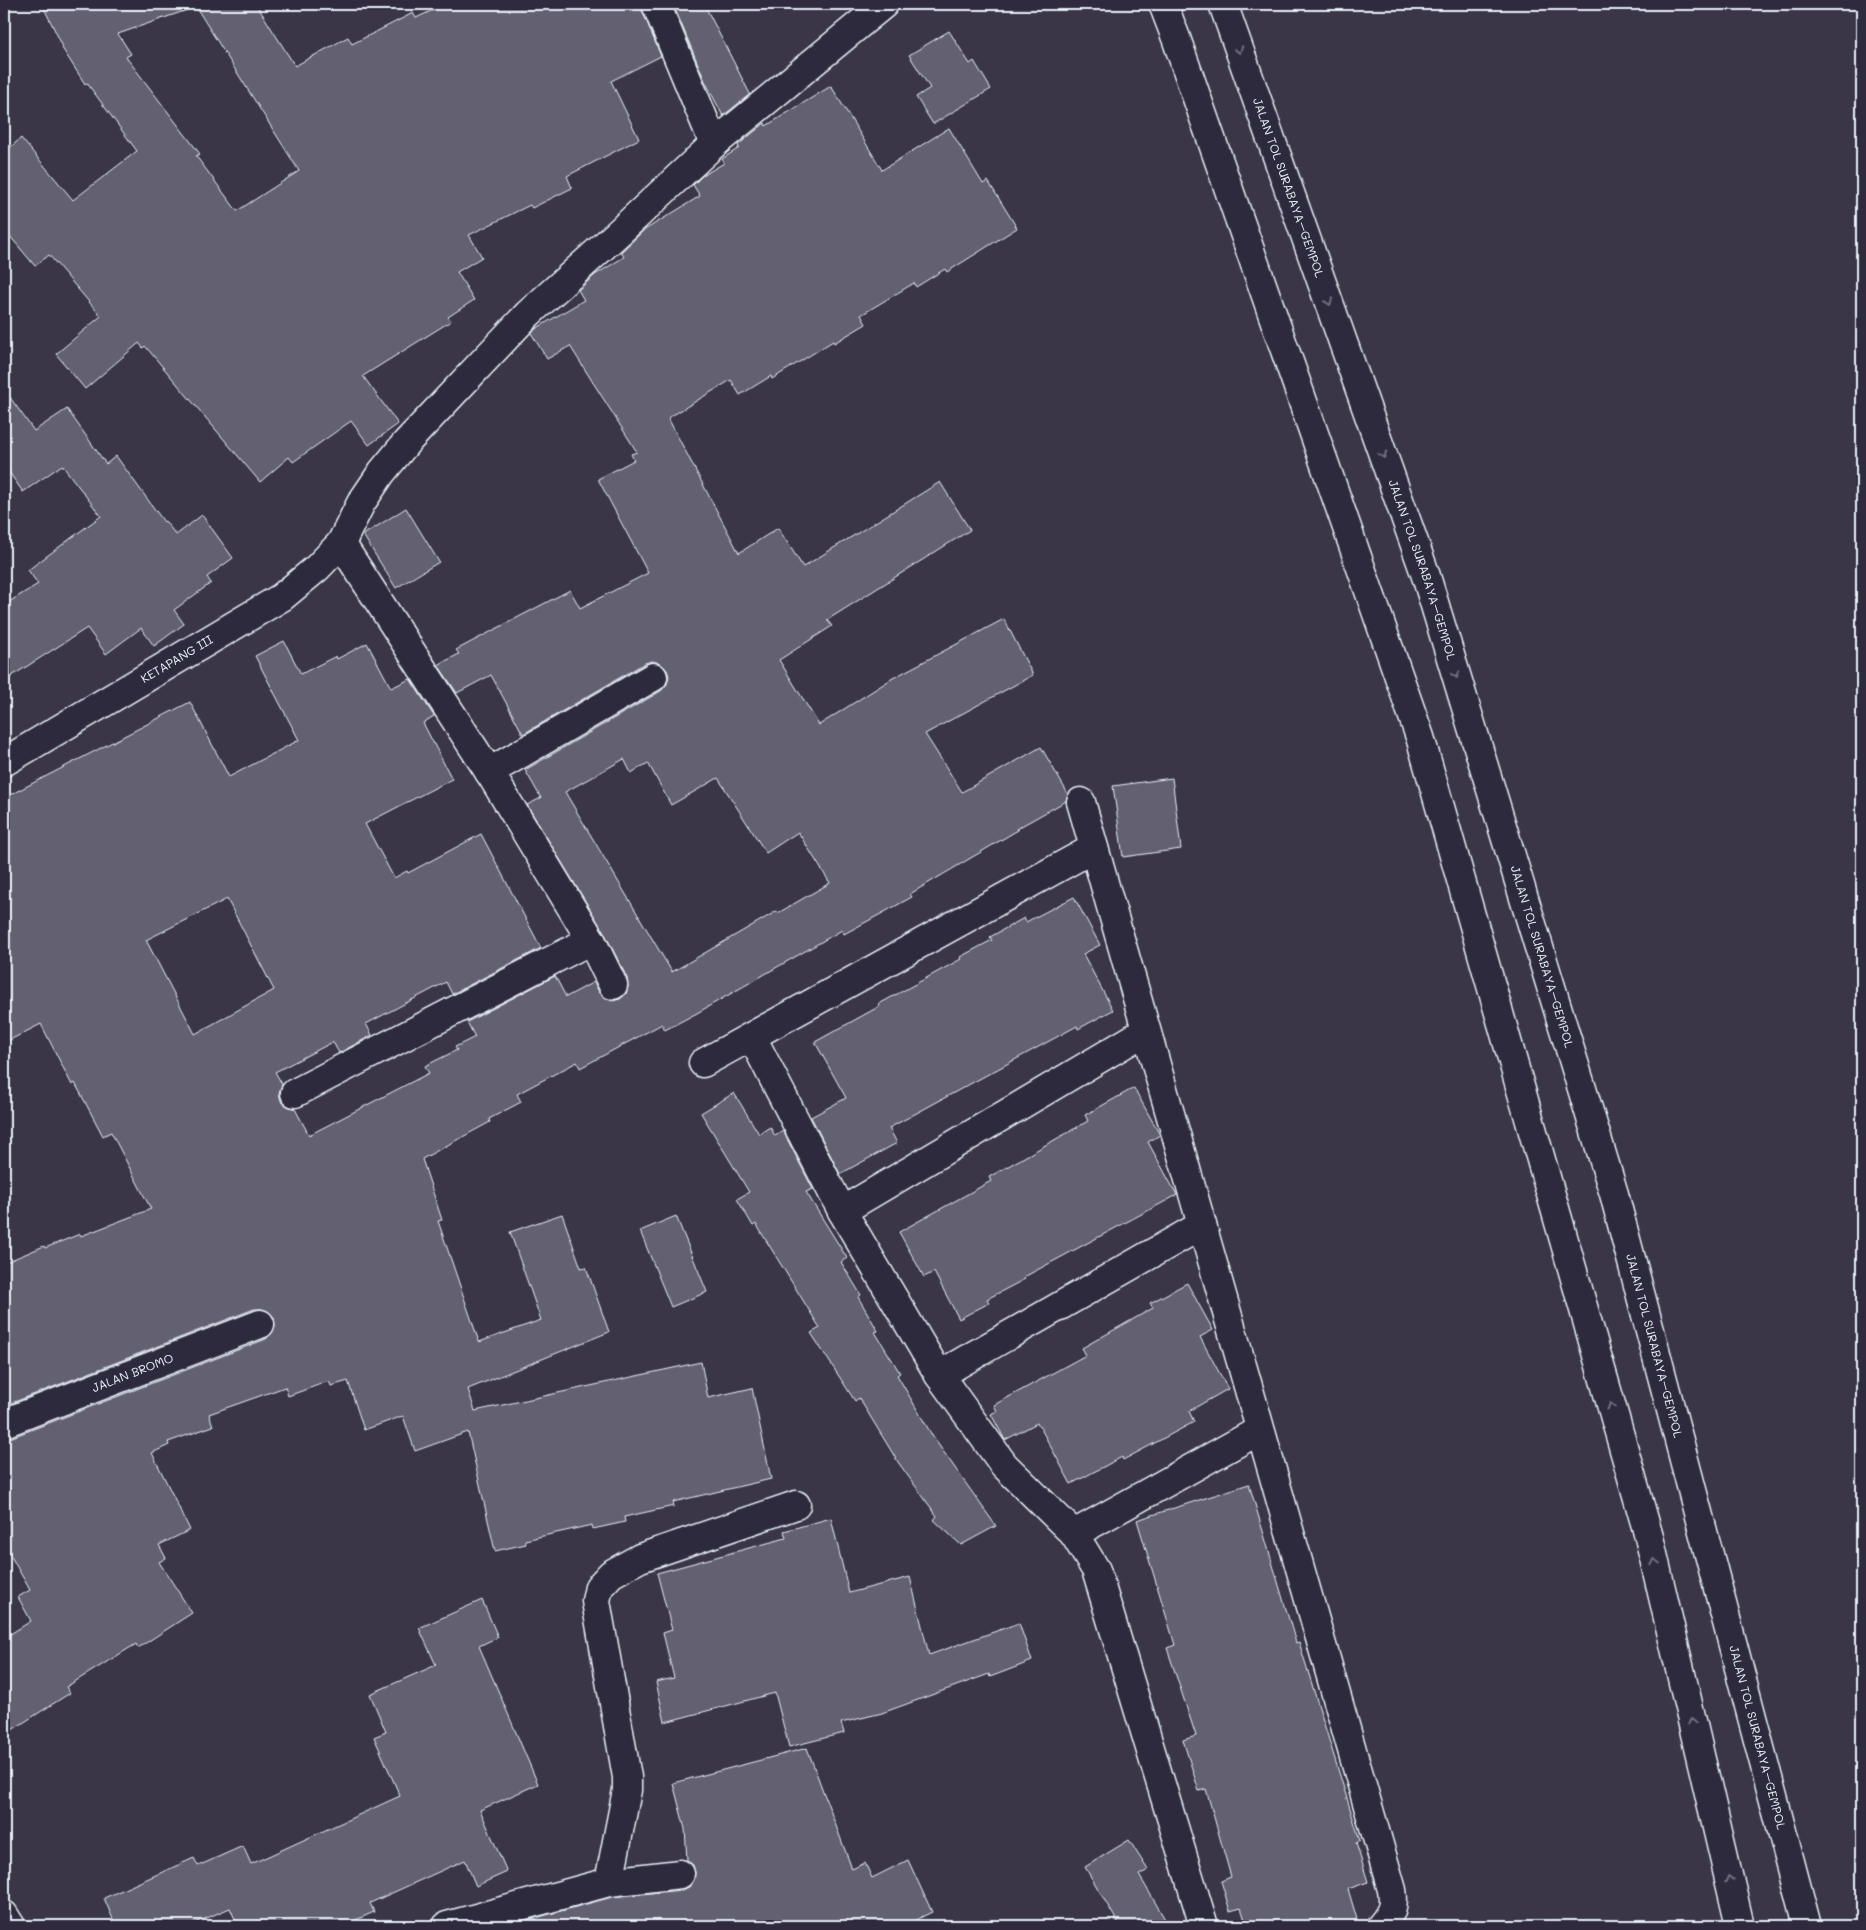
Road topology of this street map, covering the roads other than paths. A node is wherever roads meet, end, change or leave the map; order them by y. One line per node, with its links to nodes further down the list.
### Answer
1 (656, 4): 5 (main road)
2 (884, 4): 5 (main road, KETAPANG III)
3 (1163, 4): 33 (main road, one-way to 3)
4 (1223, 4): 34 (main road, JALAN TOL SURABAYA–GEMPOL, one-way to 34)
5 (714, 144): 6 (main road, KETAPANG III)
6 (341, 543): 8 (main road, KETAPANG III); 9 (main road)
7 (653, 677): 9 (main road)
8 (4, 762)
9 (488, 772): 12 (main road)
10 (1081, 802): 11 (main road)
11 (1094, 848): 14 (main road); 15 (main road)
12 (591, 940): 13 (main road); 17 (main road)
13 (613, 984)
14 (1146, 1031): 18 (main road); 19 (main road)
15 (752, 1037): 16 (main road); 18 (main road)
16 (703, 1063)
17 (295, 1093)
18 (842, 1211): 21 (main road)
19 (1202, 1225): 21 (main road); 23 (main road)
20 (260, 1324): 22 (main road, JALAN BROMO)
21 (938, 1375): 25 (main road)
22 (4, 1423)
23 (1260, 1430): 25 (main road); 32 (main road)
24 (796, 1505): 27 (main road)
25 (1074, 1534): 31 (main road)
26 (680, 1874): 27 (main road)
27 (609, 1882): 30 (main road)
28 (4, 1915): 29 (main road)
29 (11, 1926)
30 (447, 1926)
31 (1204, 1926)
32 (1381, 1926)
33 (1740, 1926)
34 (1807, 1926)

